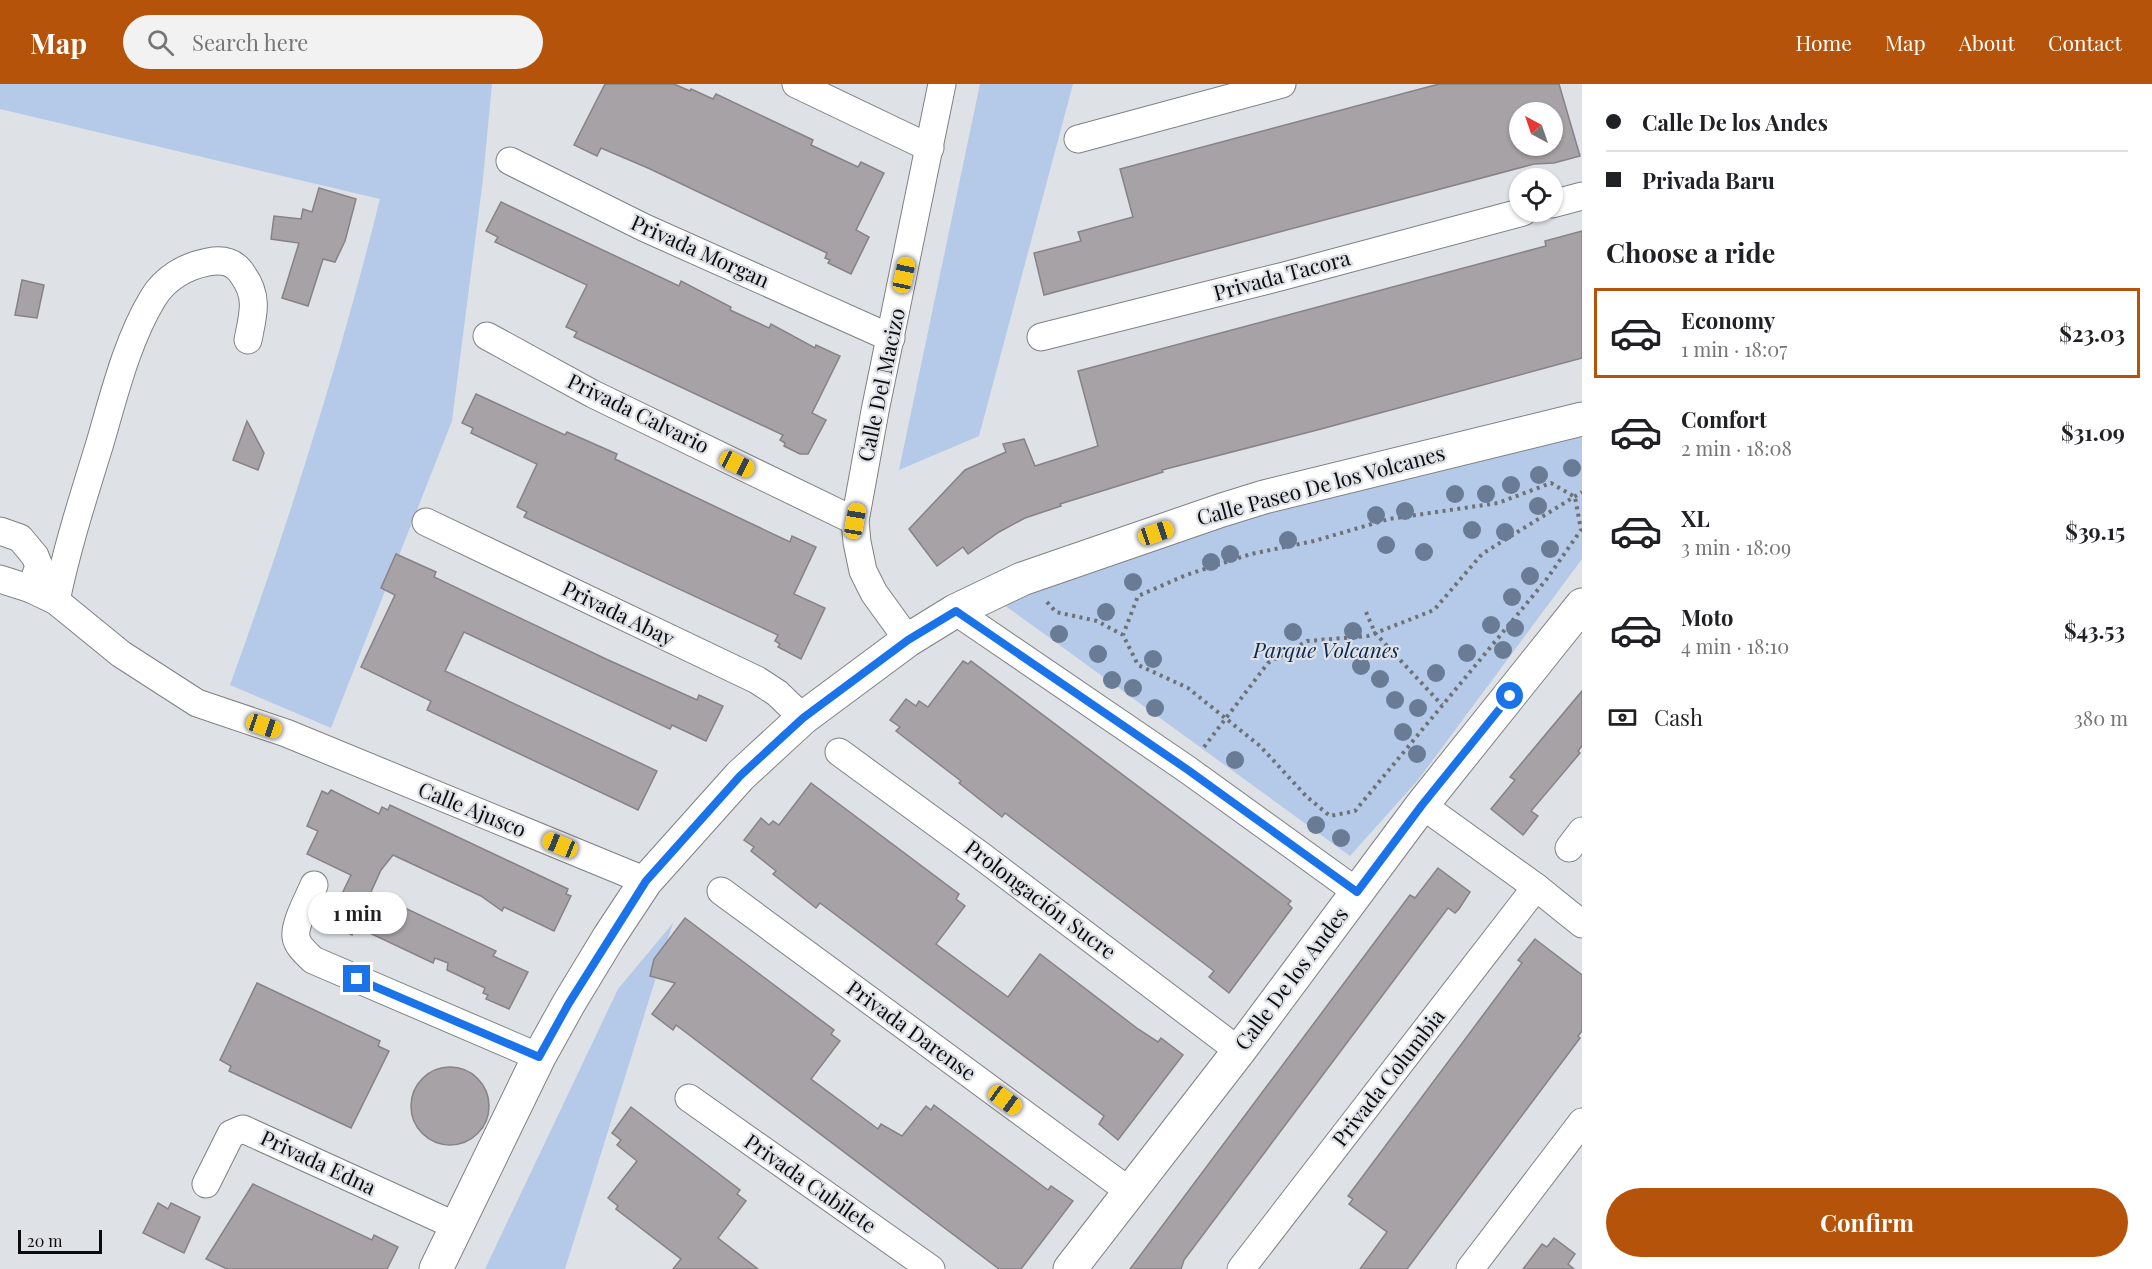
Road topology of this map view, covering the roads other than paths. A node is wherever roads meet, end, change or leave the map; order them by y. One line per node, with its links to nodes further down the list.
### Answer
1 (796, 84): 5 (street)
2 (942, 84): 5 (street, Calle Del Macizo)
3 (1282, 84): 4 (street)
4 (1078, 139)
5 (930, 147): 12 (street, Calle Del Macizo)
6 (510, 161): 12 (street, Privada Morgan)
7 (1582, 196): 8 (street)
8 (1563, 201)
9 (1509, 216): 11 (street, Privada Tacora)
10 (487, 336): 15 (street, Privada Calvario)
11 (1041, 337)
12 (891, 338): 15 (street, Calle Del Macizo)
13 (248, 340): 20 (street)
14 (1582, 419): 22 (street, Calle Paseo De los Volcanes)
15 (855, 521): 23 (street, Calle Del Macizo)
16 (426, 522): 24 (street, Privada Abay)
17 (0, 531): 19 (street)
18 (0, 579): 19 (street, Calle Ajusco)
19 (31, 589): 20 (street, Calle Ajusco)
20 (56, 601): 27 (street, Calle Ajusco)
21 (1582, 605): 26 (street, Calle De los Andes)
22 (956, 611): 23 (street, Calle Paseo De los Volcanes); 31 (street)
23 (908, 640): 24 (street, Calle Paseo De los Volcanes)
24 (803, 718): 27 (street, Calle Paseo De los Volcanes)
25 (839, 752): 33 (street, Prolongación Sucre)
26 (1422, 805): 29 (street); 31 (street, Calle De los Andes)
27 (646, 881): 34 (street, Calle Paseo De los Volcanes)
28 (314, 885): 34 (street)
29 (1536, 887): 32 (street); 43 (street, Privada Columbia)
30 (721, 891): 38 (street, Privada Darense)
31 (1357, 892): 33 (street, Calle De los Andes)
32 (1582, 924)
33 (1239, 1051): 38 (street, Calle De los Andes)
34 (539, 1057): 39 (street, Calle Paseo De los Volcanes)
35 (689, 1098): 41 (street, Privada Cubilete)
36 (1582, 1122): 44 (street)
37 (206, 1184): 39 (street, Privada Edna)
38 (1130, 1191): 42 (street, Calle De los Andes)
39 (456, 1226): 40 (street, Calle Paseo De los Volcanes)
40 (436, 1269)
41 (931, 1269)
42 (1070, 1269)
43 (1241, 1269)
44 (1470, 1269)

